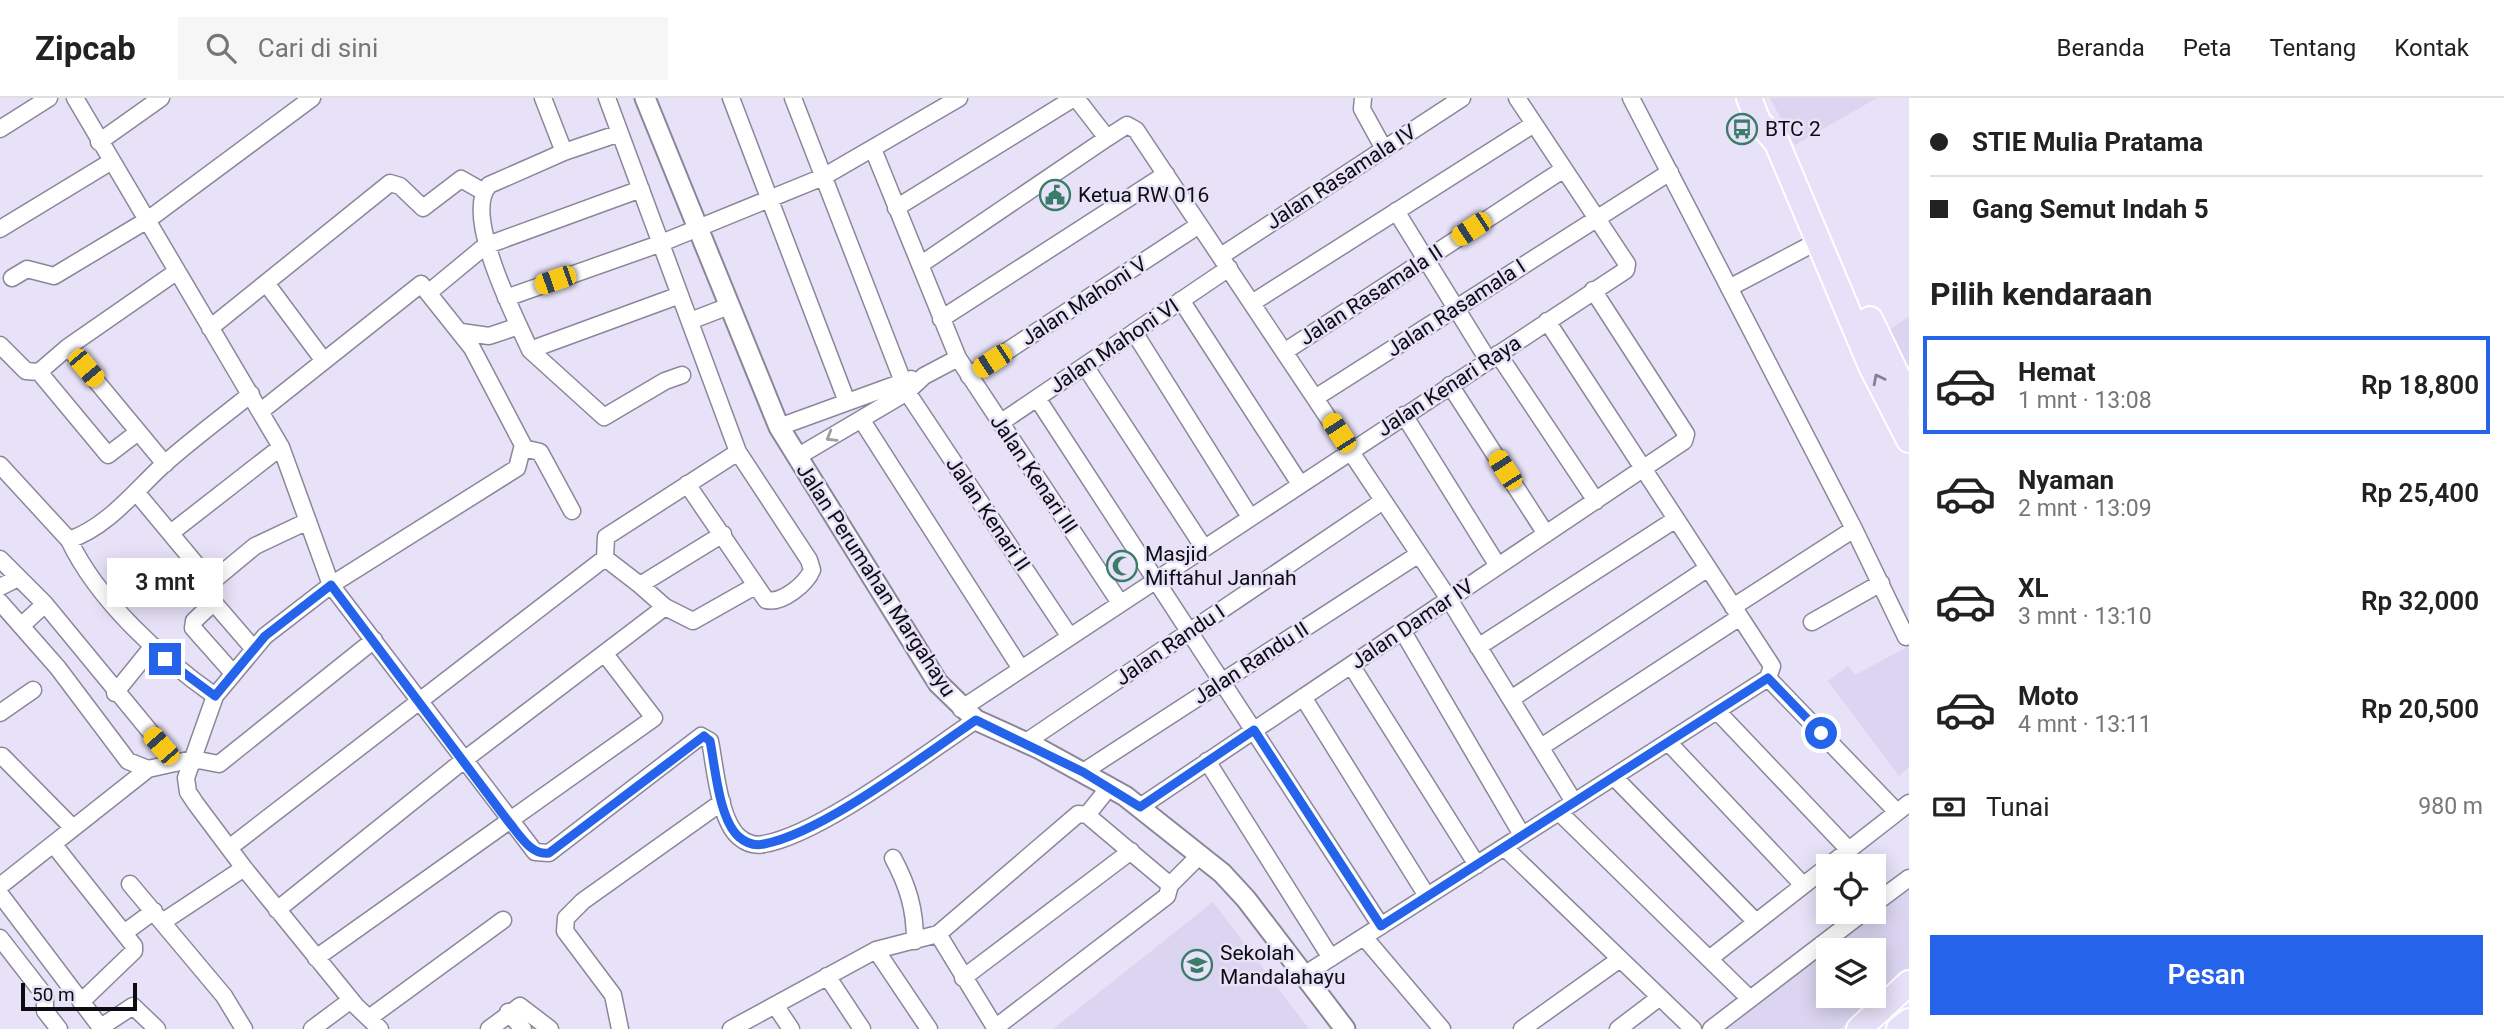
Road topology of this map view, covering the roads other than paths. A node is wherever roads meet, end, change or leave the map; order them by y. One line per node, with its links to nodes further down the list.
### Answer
1 (49, 98): 19 (street)
2 (75, 98): 22 (street)
3 (161, 98): 22 (street)
4 (312, 98): 37 (street)
5 (543, 98): 25 (street)
6 (607, 98): 20 (street)
7 (645, 98): 40 (street, Jalan Perumahan Margahayu)
8 (731, 98): 33 (street)
9 (793, 98): 30 (street, Jalan Kenari II)
10 (959, 98): 23 (street)
11 (1075, 98): 21 (street); 34 (street)
12 (1363, 98): 24 (street)
13 (1461, 98): 24 (street, Jalan Rasamala IV)
14 (1517, 98): 18 (street, Jalan Kenari Raya)
15 (1631, 98): 28 (street)
16 (1749, 98): 41 (main road)
17 (1763, 98): 81 (main road)
18 (1534, 124): 27 (street, Jalan Kenari Raya); 35 (street)
19 (0, 129)
20 (620, 133): 25 (street); 31 (street)
21 (1107, 138): 29 (street); 46 (street)
22 (99, 142): 26 (street)
23 (873, 149): 30 (street); 34 (street, Jalan Kenari III)
24 (1384, 149): 45 (street, Jalan Rasamala IV)
25 (565, 152): 32 (street)
26 (112, 161): 37 (street); 39 (street)
27 (1564, 169): 36 (street, Jalan Kenari Raya); 44 (street, Jalan Rasamala II)
28 (1670, 172): 36 (street, Jalan Rasamala I); 51 (street)
29 (1166, 174): 38 (street); 59 (street)
30 (823, 177): 33 (street); 77 (street, Jalan Kenari II)
31 (641, 189): 42 (street); 43 (street)
32 (484, 192): 43 (street); 49 (street)
33 (769, 198): 40 (street); 82 (street)
34 (897, 208): 46 (street, Jalan Kenari III)
35 (1396, 211): 44 (street); 56 (street)
36 (1596, 218): 52 (street, Jalan Kenari Raya); 57 (street, Jalan Rasamala I)
37 (149, 219): 47 (street); 48 (street)
38 (1199, 225): 45 (street); 75 (street, Jalan Mahoni V)
39 (0, 229)
40 (692, 229): 42 (street); 58 (street, Jalan Perumahan Margahayu)
41 (1820, 240): 51 (street); 89 (main road, one-way to 41)
42 (664, 241): 53 (street); 54 (street)
43 (485, 246): 50 (street); 54 (street)
44 (1425, 260): 57 (street); 68 (street, Jalan Rasamala II)
45 (1225, 262): 55 (street, Jalan Mahoni VI); 56 (street)
46 (920, 265): 59 (street, Jalan Kenari III)
47 (176, 272): 62 (street); 66 (street)
48 (12, 278)
49 (266, 283): 62 (street); 71 (street)
50 (427, 287): 63 (street); 71 (street)
51 (1729, 288): 107 (street)
52 (1593, 290): 60 (street, Jalan Kenari Raya); 97 (street, Jalan Damar IV)
53 (680, 296): 58 (street); 67 (street)
54 (506, 298): 61 (street)
55 (1181, 300): 64 (street, Jalan Mahoni VI); 99 (street)
56 (1252, 303): 68 (street)
57 (1456, 307): 69 (street); 80 (street, Jalan Rasamala I)
58 (707, 315): 87 (street, Jalan Perumahan Margahayu); 93 (street)
59 (941, 318): 70 (street, Jalan Kenari III)
60 (1547, 321): 69 (street, Jalan Kenari Raya); 97 (street)
61 (519, 326): 63 (street); 67 (street)
62 (210, 328): 78 (street)
63 (461, 332): 91 (street)
64 (1134, 332): 72 (street, Jalan Mahoni VI); 104 (street)
65 (0, 345): 73 (street)
66 (68, 347): 73 (street); 88 (street)
67 (530, 350): 74 (street)
68 (1284, 352): 80 (street)
69 (1493, 357): 76 (street, Jalan Kenari Raya); 102 (street)
70 (958, 358): 75 (street, Jalan Kenari III); 77 (street)
71 (324, 361): 83 (street)
72 (1085, 366): 79 (street, Jalan Mahoni VI); 112 (street)
73 (39, 372): 88 (street)
74 (682, 375)
75 (970, 376): 86 (street, Jalan Kenari III)
76 (1450, 385): 84 (street, Jalan Kenari Raya); 110 (street)
77 (904, 387): 82 (street); 85 (street); 138 (street, Jalan Kenari II)
78 (251, 394): 83 (street); 95 (street)
79 (1037, 398): 86 (street, Jalan Mahoni VI); 119 (street)
80 (1315, 398): 92 (street)
81 (1909, 400)
82 (847, 402): 87 (street)
83 (261, 411): 90 (street)
84 (1404, 415): 92 (street, Jalan Kenari Raya); 116 (street)
85 (861, 419): 94 (street, one-way to 94); 145 (street)
86 (1000, 423): 129 (street, Jalan Kenari III)
87 (779, 427): 94 (street, Jalan Perumahan Margahayu)
88 (138, 432): 95 (street)
89 (1909, 440)
90 (281, 447): 106 (street); 108 (street)
91 (523, 448): 103 (street); 122 (street)
92 (1350, 451): 99 (street, Jalan Kenari Raya); 101 (street)
93 (738, 452): 98 (street); 124 (street)
94 (797, 457): 157 (street, Jalan Perumahan Margahayu)
95 (164, 464): 100 (street)
96 (0, 465): 111 (street)
97 (1643, 469): 102 (street, Jalan Damar IV); 105 (street)
98 (687, 484): 109 (street); 114 (street)
99 (1300, 484): 104 (street, Jalan Kenari Raya)
100 (136, 492): 108 (street); 111 (street)
101 (1383, 500): 113 (street); 136 (street, Jalan Randu I)
102 (1596, 500): 110 (street, Jalan Damar IV)
103 (572, 511)
104 (1250, 517): 112 (street, Jalan Kenari Raya)
105 (1676, 519): 117 (street); 141 (street)
106 (308, 521): 120 (street); 122 (street)
107 (1854, 529): 121 (street); 132 (street)
108 (172, 531): 120 (street)
109 (723, 534): 123 (street); 124 (street)
110 (1546, 534): 116 (street, Jalan Damar IV)
111 (69, 540): 140 (street)
112 (1204, 548): 119 (street, Jalan Kenari Raya)
113 (1419, 554): 126 (street); 148 (street, Jalan Randu II)
114 (606, 558): 123 (street); 154 (street)
115 (0, 559): 118 (street)
116 (1498, 566): 126 (street, Jalan Damar IV)
117 (1708, 568): 132 (street); 153 (street)
118 (18, 578): 125 (street); 130 (street)
119 (1156, 580): 129 (street, Jalan Kenari Raya); 136 (street)
120 (210, 581): 128 (street)
121 (1881, 583): 133 (street); 137 (street)
122 (331, 585): 139 (street); 142 (street)
123 (640, 585): 131 (street)
124 (755, 586): 131 (street)
125 (0, 587)
126 (1449, 599): 135 (street, Jalan Damar IV); 141 (street)
127 (0, 602): 134 (street)
128 (214, 602): 142 (street); 146 (street)
129 (1120, 603): 138 (street, Jalan Kenari Raya)
130 (45, 604): 134 (street); 150 (street)
131 (665, 607): 143 (street)
132 (1737, 612): 147 (street); 161 (street)
133 (1812, 622)
134 (21, 626): 167 (street)
135 (1402, 631): 144 (street, Jalan Damar IV); 179 (street)
136 (1189, 632): 148 (street); 160 (street, Jalan Randu I)
137 (1909, 636)
138 (1070, 637): 145 (street, Jalan Kenari Raya)
139 (374, 640): 154 (street); 163 (street)
140 (153, 646): 150 (street); 151 (street)
141 (1478, 647): 153 (street)
142 (253, 648): 146 (street)
143 (605, 654): 164 (street); 177 (street)
144 (1351, 665): 152 (street, Jalan Damar IV); 187 (street)
145 (1021, 669): 157 (street, Jalan Kenari Raya)
146 (232, 672): 151 (street)
147 (1768, 678): 155 (street); 174 (street)
148 (1222, 682): 158 (street); 168 (street, Jalan Randu II)
149 (33, 690): 156 (street)
150 (115, 693): 166 (street)
151 (215, 696): 163 (street)
152 (1303, 697): 158 (street, Jalan Damar IV); 195 (street)
153 (1511, 699): 161 (street)
154 (421, 701): 164 (street); 182 (street)
155 (1717, 711): 159 (street); 183 (street)
156 (0, 713)
157 (969, 714): 160 (street, Jalan Perumahan Margahayu); 171 (street, Jalan Kenari Raya)
158 (1254, 730): 165 (street, Jalan Damar IV); 201 (street)
159 (1668, 742): 169 (street); 192 (street)
160 (1026, 743): 168 (street, Jalan Perumahan Margahayu)
161 (1541, 747): 172 (street)
162 (2, 756): 178 (street)
163 (193, 760): 166 (street); 182 (street)
164 (464, 760): 177 (street); 196 (street)
165 (1207, 761): 173 (street, Jalan Damar IV); 209 (street)
166 (176, 763): 167 (street)
167 (148, 769): 178 (street)
168 (1083, 772): 170 (street, Jalan Perumahan Margahayu)
169 (1614, 776): 172 (street); 199 (street)
170 (1110, 786): 173 (street, Jalan Perumahan Margahayu); 176 (street)
171 (722, 802): 177 (street, Jalan Kenari Raya); 234 (street)
172 (1574, 802): 175 (street)
173 (1140, 807): 185 (street, Jalan Perumahan Margahayu)
174 (1903, 807): 183 (street)
175 (1559, 812): 179 (street); 211 (street)
176 (1087, 815): 184 (street); 203 (street)
177 (508, 821): 208 (street)
178 (73, 828): 180 (street)
179 (1522, 835): 181 (street)
180 (54, 845): 193 (street); 202 (street)
181 (1504, 847): 187 (street); 210 (street)
182 (229, 848): 188 (street)
183 (1849, 850): 192 (street)
184 (1130, 851): 191 (street); 215 (street)
185 (1200, 855): 191 (street); 213 (street, Jalan Perumahan Margahayu)
186 (894, 858): 206 (street)
187 (1477, 865): 195 (street)
188 (244, 868): 196 (street); 197 (street)
189 (1909, 878): 194 (street)
190 (130, 884): 197 (street)
191 (1170, 885): 226 (street)
192 (1803, 885): 199 (street)
193 (1, 886): 220 (street)
194 (1886, 895)
195 (1427, 896): 201 (street)
196 (277, 910): 208 (street)
197 (159, 916): 202 (street); 229 (street)
198 (503, 920): 224 (street)
199 (1756, 922): 211 (street)
200 (1848, 924): 218 (street)
201 (1381, 926): 204 (street)
202 (124, 933): 220 (street)
203 (938, 934): 206 (street); 215 (street)
204 (1364, 937): 209 (street); 240 (street)
205 (0, 938): 212 (street)
206 (915, 941): 207 (street)
207 (876, 950): 214 (street); 238 (street)
208 (316, 958): 219 (street)
209 (1331, 958): 213 (street)
210 (1620, 959): 217 (street); 241 (street)
211 (1709, 959): 218 (street)
212 (6, 960): 227 (street)
213 (1304, 975): 239 (street, Jalan Perumahan Margahayu)
214 (827, 976): 221 (street); 237 (street)
215 (963, 978): 226 (street)
216 (1909, 983): 245 (main road)
217 (1660, 997): 242 (street); 243 (street)
218 (1749, 999): 244 (street)
219 (351, 1000): 224 (street); 230 (street)
220 (81, 1002): 225 (street)
221 (775, 1005): 235 (street); 236 (street)
222 (508, 1012): 231 (street); 232 (street); 233 (street)
223 (1909, 1021): 246 (main road)
224 (375, 1024)
225 (96, 1026): 228 (street)
226 (996, 1028)
227 (59, 1029)
228 (157, 1029)
229 (244, 1029)
230 (313, 1029)
231 (489, 1029)
232 (523, 1029)
233 (550, 1029)
234 (621, 1029)
235 (731, 1029)
236 (791, 1029)
237 (862, 1029)
238 (929, 1029)
239 (1345, 1029)
240 (1442, 1029)
241 (1522, 1029)
242 (1618, 1029)
243 (1693, 1029)
244 (1710, 1029)
245 (1859, 1029)
246 (1899, 1029)

